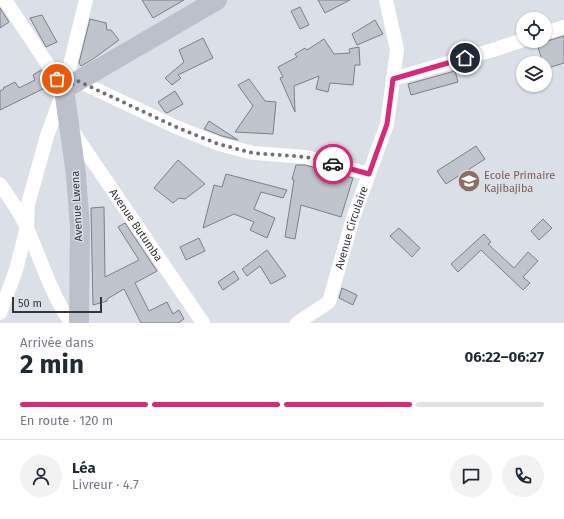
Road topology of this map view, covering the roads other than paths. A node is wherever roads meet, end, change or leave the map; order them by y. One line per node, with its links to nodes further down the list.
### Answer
1 (5, 0): 9 (street)
2 (86, 0): 9 (street)
3 (217, 0): 9 (main road)
4 (386, 0): 8 (street, Avenue Circulaire)
5 (564, 27): 6 (street)
6 (552, 31)
7 (516, 42): 8 (street)
8 (393, 79): 11 (street, Avenue Circulaire)
9 (71, 85): 10 (main road, Avenue Lwena); 11 (street); 13 (street)
10 (70, 127): 16 (main road, Avenue Lwena); 17 (street, Avenue Butumba)
11 (369, 174): 18 (street, Avenue Circulaire)
12 (0, 184): 13 (street)
13 (27, 227): 14 (street); 15 (street)
14 (0, 313)
15 (70, 323)
16 (79, 323)
17 (203, 323)
18 (297, 323)

